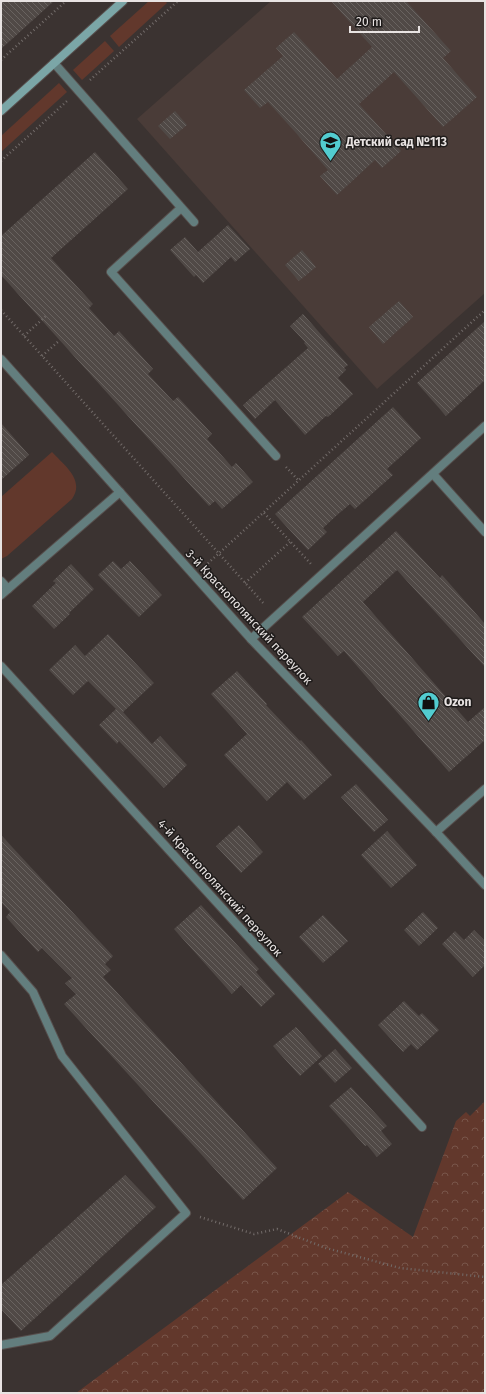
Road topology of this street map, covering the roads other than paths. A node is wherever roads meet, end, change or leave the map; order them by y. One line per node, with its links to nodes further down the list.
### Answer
1 (123, 1): 2 (main road)
2 (54, 63): 3 (main road); 4 (street)
3 (1, 111)
4 (182, 208): 5 (street); 8 (street)
5 (194, 222)
6 (1, 359): 10 (street, 3-й Краснополянский переулок)
7 (485, 426): 9 (street)
8 (276, 456)
9 (433, 474): 11 (street); 14 (street)
10 (120, 492): 13 (street); 14 (street, 3-й Краснополянский переулок)
11 (485, 532)
12 (1, 581): 13 (street)
13 (4, 592)
14 (251, 639): 17 (street, 3-й Краснополянский переулок)
15 (1, 666): 20 (street, 4-й Краснополянский переулок)
16 (485, 789): 17 (street)
17 (436, 832): 18 (street, 3-й Краснополянский переулок)
18 (485, 885)
19 (1, 955): 21 (street)
20 (422, 1127)
21 (1, 1345)

